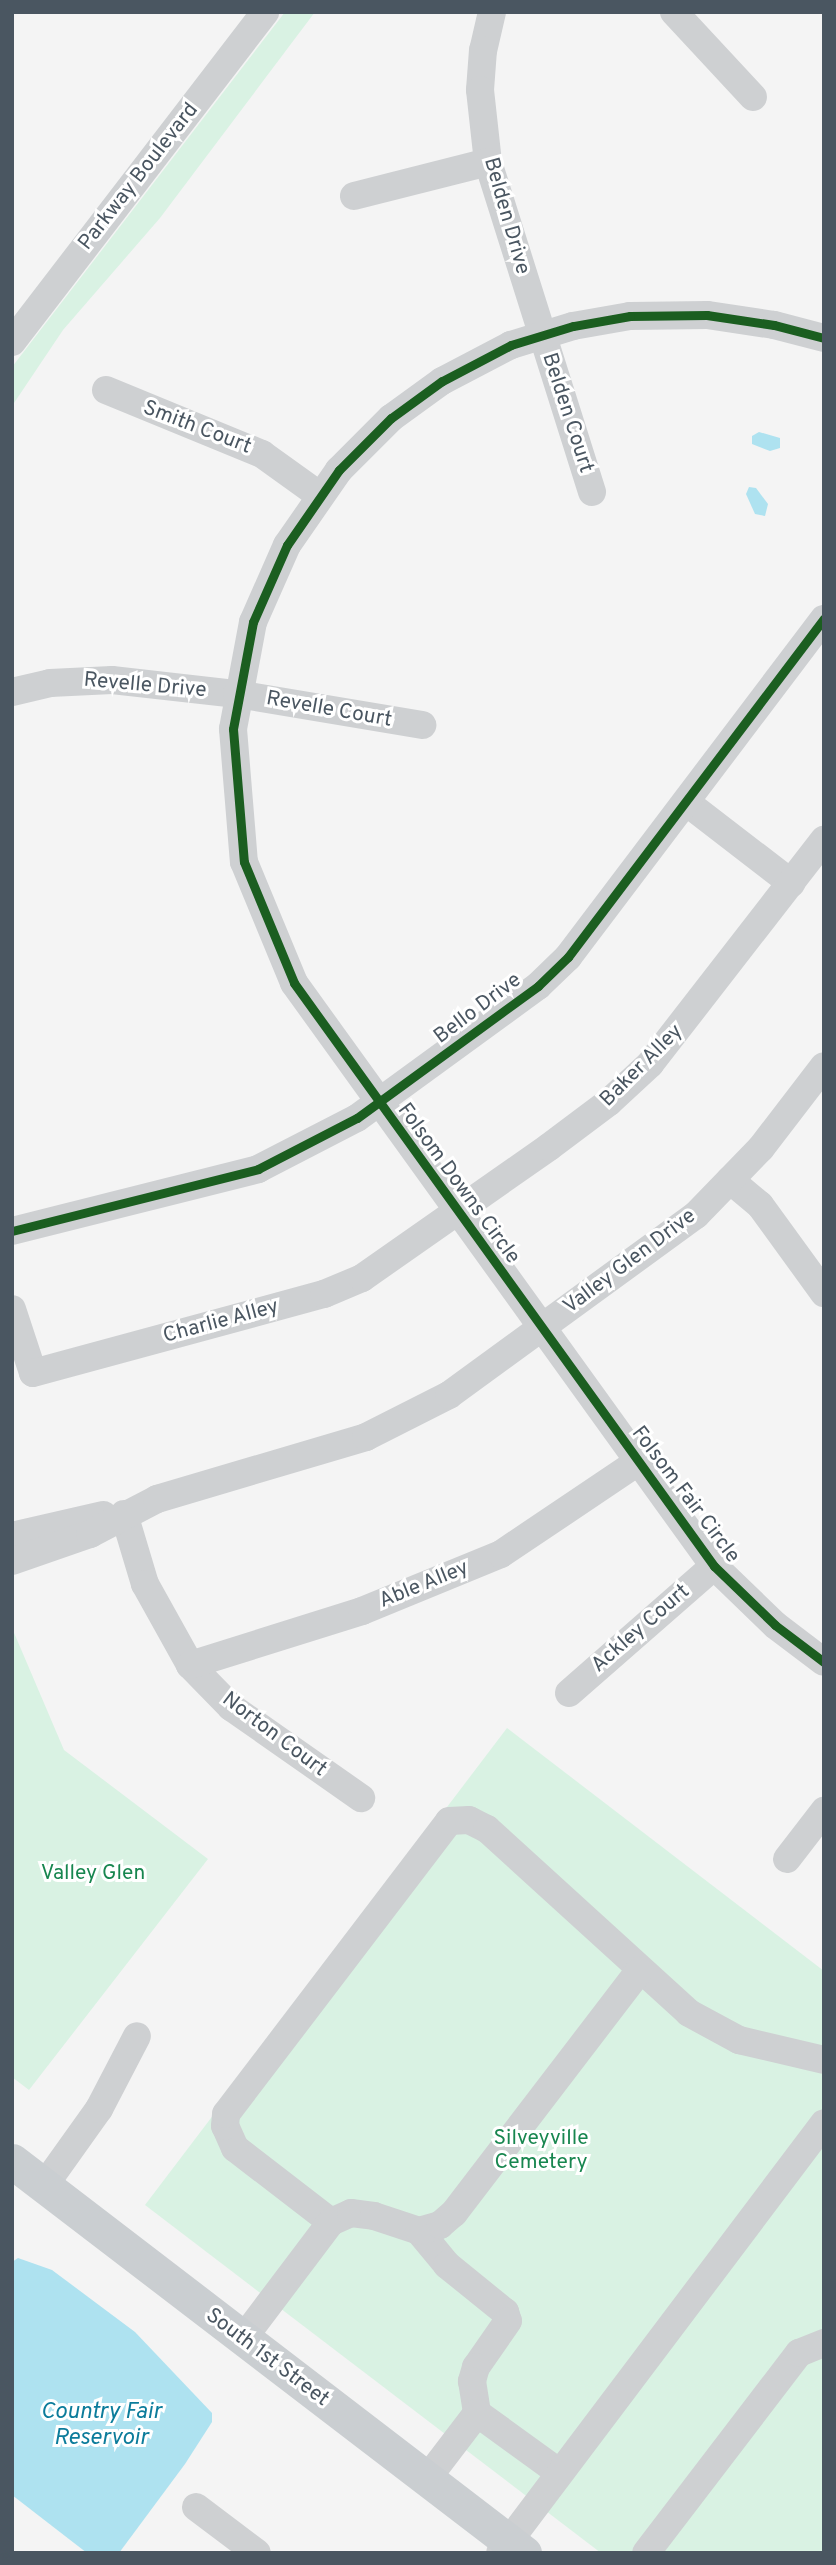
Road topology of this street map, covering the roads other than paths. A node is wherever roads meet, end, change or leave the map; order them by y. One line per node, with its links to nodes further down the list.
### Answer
1 (265, 12): 9 (street, Parkway Boulevard)
2 (492, 12): 5 (street, Belden Drive)
3 (674, 12): 4 (street)
4 (754, 97)
5 (488, 162): 6 (street); 7 (street, Belden Drive)
6 (354, 196)
7 (541, 335): 8 (street, Folsom Downs Circle); 11 (street, Belden Court); 12 (street, Folsom Downs Circle)
8 (824, 338)
9 (12, 342)
10 (106, 390): 12 (street, Smith Court)
11 (592, 492)
12 (319, 495): 15 (street, Folsom Downs Circle)
13 (824, 619): 17 (street, Bello Drive)
14 (12, 692): 15 (street, Revelle Drive)
15 (237, 694): 16 (street, Revelle Court); 21 (street, Folsom Downs Circle)
16 (422, 725)
17 (686, 802): 19 (street); 21 (street, Bello Drive)
18 (824, 840): 19 (street, Baker Alley)
19 (791, 883): 23 (street, Baker Alley)
20 (824, 1066): 22 (street, Valley Glen Drive)
21 (378, 1104): 23 (street, Folsom Downs Circle); 24 (street, Bello Drive)
22 (730, 1180): 25 (street); 27 (street, Valley Glen Drive)
23 (457, 1212): 26 (street, Charlie Alley); 27 (street, Folsom Downs Circle)
24 (12, 1231)
25 (824, 1293)
26 (12, 1309)
27 (540, 1329): 28 (street, Folsom Fair Circle); 29 (street, Valley Glen Drive)
28 (638, 1462): 32 (street, Folsom Fair Circle); 34 (street, Able Alley)
29 (124, 1514): 30 (street, Valley Glen Drive); 31 (street, Valley Glen Drive); 34 (street, Norton Court)
30 (12, 1536)
31 (12, 1561)
32 (714, 1566): 33 (street, Folsom Fair Circle); 35 (street, Ackley Court)
33 (824, 1661)
34 (190, 1665): 36 (street, Norton Court)
35 (569, 1693)
36 (360, 1798)
37 (824, 1811): 38 (street)
38 (787, 1858)
39 (639, 1971): 41 (street); 45 (street); 46 (street)
40 (137, 2036): 44 (street)
41 (824, 2060)
42 (824, 2123): 50 (street)
43 (12, 2161): 44 (main road, South 1st Street)
44 (44, 2186): 47 (main road, South 1st Street)
45 (331, 2222): 46 (street); 47 (street)
46 (419, 2231): 49 (street)
47 (242, 2340): 51 (main road, South 1st Street)
48 (824, 2343): 55 (street)
49 (478, 2413): 50 (street); 51 (street)
50 (557, 2472): 53 (street)
51 (426, 2480): 53 (main road, South 1st Street)
52 (196, 2507): 54 (street)
53 (510, 2549)
54 (257, 2553)
55 (646, 2553)

